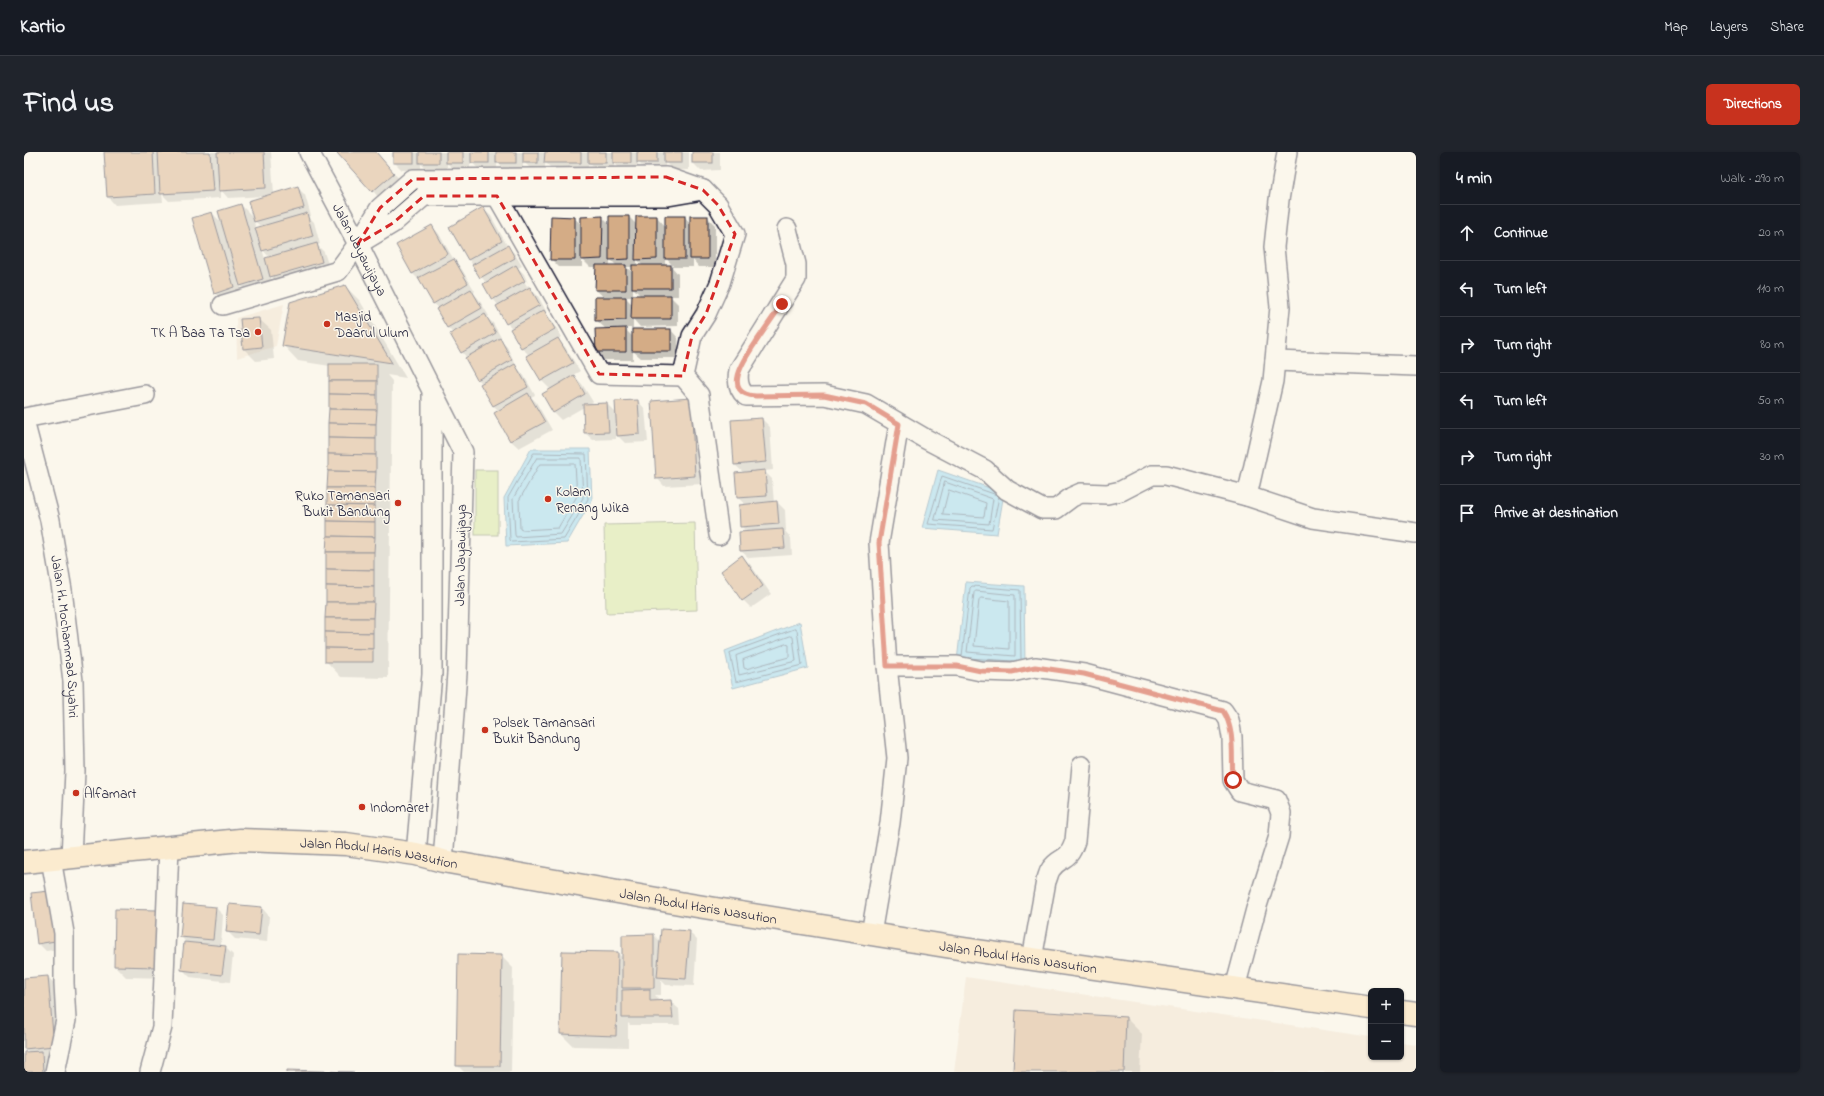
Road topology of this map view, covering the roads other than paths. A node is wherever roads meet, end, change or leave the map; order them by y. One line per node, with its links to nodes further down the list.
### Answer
1 (309, 152): 7 (street, Jalan Jayawijaya)
2 (1287, 152): 9 (street)
3 (488, 178): 4 (street); 5 (street); 7 (street)
4 (703, 190): 5 (street); 11 (street)
5 (497, 196): 7 (street); 11 (street)
6 (787, 229): 16 (street)
7 (358, 244): 8 (street); 12 (street, Jalan Jayawijaya)
8 (223, 304)
9 (1275, 361): 10 (street); 17 (street)
10 (1416, 366)
11 (683, 376): 19 (street)
12 (432, 389): 23 (street, Jalan Jayawijaya); 25 (street, Jalan Jayawijaya)
13 (145, 395): 14 (street)
14 (24, 418)
15 (24, 421): 24 (street, Jalan H. Mochammad Syahri)
16 (899, 424): 17 (street); 20 (street)
17 (1247, 496): 18 (street)
18 (1416, 533)
19 (719, 535)
20 (887, 666): 27 (street); 29 (street)
21 (1082, 766): 28 (street)
22 (169, 847): 23 (highway, Jalan Abdul Haris Nasution); 24 (highway, Jalan Abdul Haris Nasution); 34 (street)
23 (416, 854): 25 (highway, Jalan Abdul Haris Nasution)
24 (61, 858): 26 (highway, Jalan Abdul Haris Nasution); 33 (street, Jalan H. Mochammad Syahri)
25 (443, 861): 27 (highway, Jalan Abdul Haris Nasution)
26 (24, 862)
27 (871, 934): 28 (highway, Jalan Abdul Haris Nasution)
28 (1032, 959): 29 (highway, Jalan Abdul Haris Nasution)
29 (1235, 988): 30 (highway, Jalan Abdul Haris Nasution)
30 (1368, 1008)
31 (1404, 1012): 32 (highway)
32 (1416, 1014)
33 (55, 1072)
34 (150, 1072)

